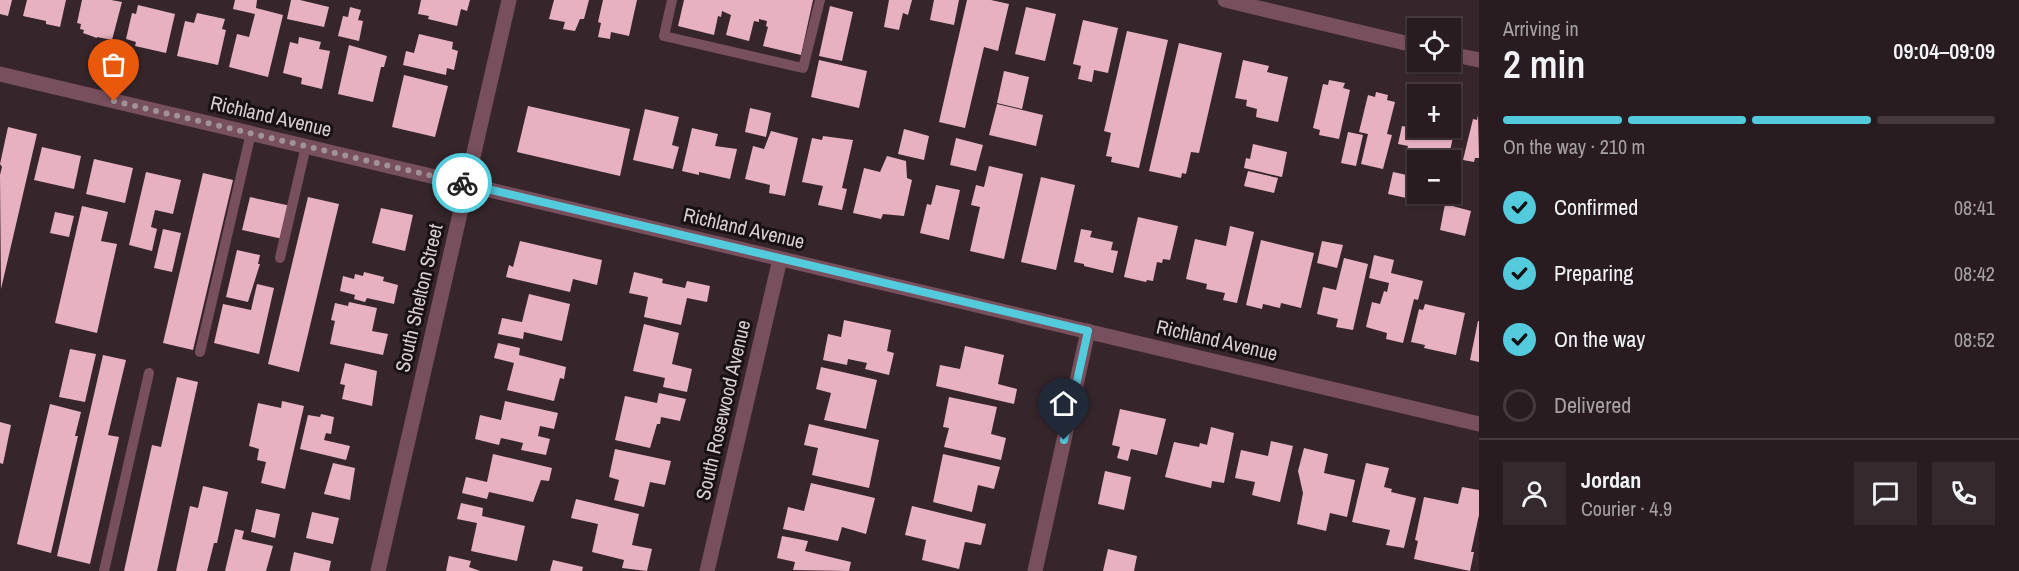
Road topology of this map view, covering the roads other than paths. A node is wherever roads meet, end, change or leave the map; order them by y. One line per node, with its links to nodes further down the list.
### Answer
1 (509, 0): 11 (street, South Shelton Street)
2 (672, 0): 3 (lane)
3 (820, 0)
4 (1225, 0): 5 (street)
5 (1407, 43)
6 (1461, 56): 7 (street)
7 (1479, 60)
8 (0, 74): 9 (street, Richland Avenue)
9 (251, 133): 10 (street, Richland Avenue); 15 (lane)
10 (306, 146): 11 (street, Richland Avenue); 12 (lane)
11 (467, 184): 13 (street, Richland Avenue); 19 (street, South Shelton Street)
12 (280, 258)
13 (780, 259): 14 (street, Richland Avenue); 20 (street, South Rosewood Avenue)
14 (1088, 331): 17 (street, Richland Avenue); 21 (street)
15 (200, 352)
16 (149, 374): 18 (lane)
17 (1479, 424)
18 (104, 571)
19 (378, 571)
20 (707, 571)
21 (1035, 571)

